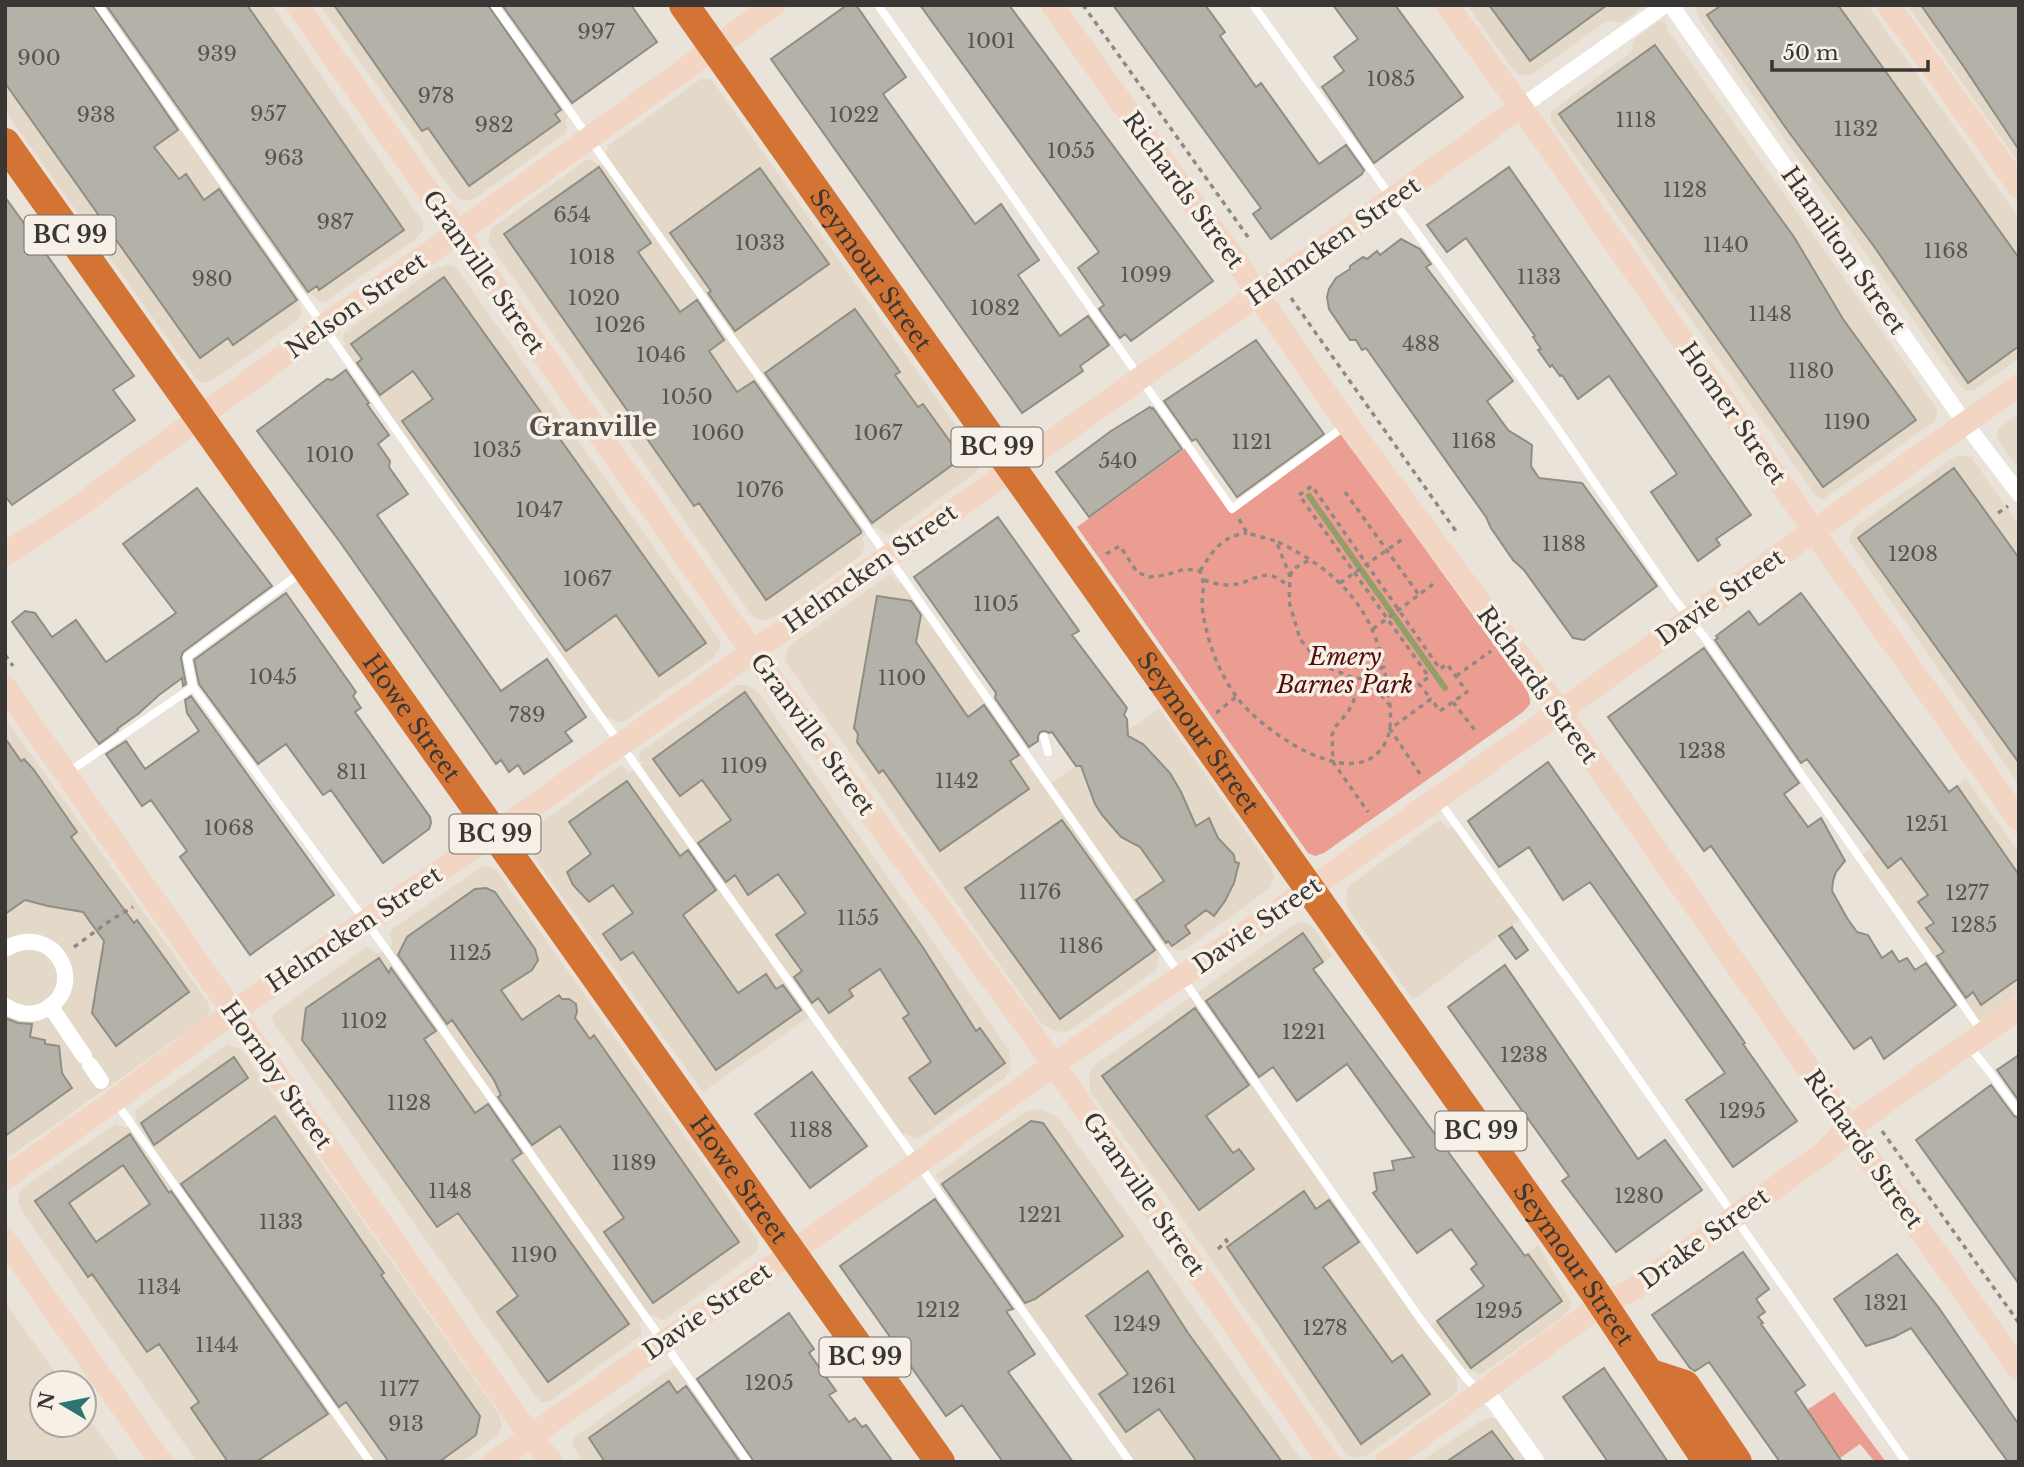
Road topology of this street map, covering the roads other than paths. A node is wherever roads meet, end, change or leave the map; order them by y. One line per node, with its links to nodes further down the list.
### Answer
1 (98, 5): 21 (lane)
2 (296, 5): 19 (street, Granville Street)
3 (494, 5): 15 (lane)
4 (684, 5): 13 (highway, Seymour Street / BC 99)
5 (774, 5): 13 (street, Nelson Street)
6 (878, 5): 22 (lane)
7 (1052, 5): 20 (street, Richards Street)
8 (1253, 5): 18 (lane)
9 (1447, 5): 14 (street, Homer Street)
10 (1665, 5): 14 (street, Helmcken Street)
11 (1671, 5): 25 (street, Hamilton Street)
12 (1888, 5): 17 (street)
13 (715, 48): 15 (street, Nelson Street); 27 (highway, Seymour Street / BC 99)
14 (1521, 107): 18 (street, Helmcken Street); 29 (street, Homer Street)
15 (588, 139): 19 (street, Nelson Street); 31 (lane)
16 (5, 143): 24 (highway, Howe Street / BC 99)
17 (2019, 187)
18 (1392, 199): 20 (street, Helmcken Street); 33 (lane)
19 (457, 233): 21 (street, Nelson Street); 34 (street, Granville Street)
20 (1257, 294): 22 (street, Helmcken Street); 26 (street, Richards Street)
21 (324, 326): 24 (street, Nelson Street); 39 (lane)
22 (1139, 379): 26 (lane); 27 (street, Helmcken Street)
23 (2019, 385): 25 (street, Davie Street)
24 (199, 417): 30 (street, Nelson Street); 32 (highway, Howe Street / BC 99)
25 (1965, 423): 28 (street, Hamilton Street); 29 (street, Davie Street)
26 (1347, 424): 37 (street, Richards Street)
27 (1012, 469): 31 (street, Helmcken Street); 45 (highway, Seymour Street / BC 99)
28 (2019, 494)
29 (1813, 529): 33 (street, Davie Street); 43 (street, Homer Street)
30 (5, 554)
31 (887, 555): 34 (street, Helmcken Street); 48 (lane)
32 (307, 568): 36 (lane); 44 (highway, Howe Street / BC 99)
33 (1689, 618): 37 (street, Davie Street); 53 (lane)
34 (752, 651): 39 (street, Helmcken Street); 54 (street, Granville Street)
35 (5, 687): 41 (street, Hornby Street)
36 (193, 687): 41 (lane); 46 (lane)
37 (1559, 711): 42 (street, Davie Street); 58 (street, Richards Street)
38 (1044, 737): 40 (lane)
39 (621, 744): 44 (street, Helmcken Street); 59 (lane)
40 (1048, 752)
41 (65, 775): 52 (street, Hornby Street)
42 (1436, 798): 45 (street, Davie Street); 61 (lane)
43 (2019, 820)
44 (494, 833): 46 (street, Helmcken Street); 63 (highway, Howe Street / BC 99)
45 (1309, 888): 48 (street, Davie Street); 64 (highway, Seymour Street / BC 99)
46 (366, 921): 52 (street, Helmcken Street); 65 (lane)
47 (5, 949): 50 (street)
48 (1182, 977): 54 (street, Davie Street); 68 (lane)
49 (5, 1006): 50 (street)
50 (51, 1007): 55 (street)
51 (2019, 1008): 53 (street, Drake Street)
52 (233, 1012): 56 (street, Helmcken Street); 69 (street, Hornby Street)
53 (1975, 1039): 57 (lane); 58 (street, Drake Street)
54 (1054, 1065): 59 (street, Davie Street); 77 (street, Granville Street)
55 (101, 1081)
56 (115, 1100): 60 (street, Helmcken Street); 71 (lane)
57 (2019, 1112)
58 (1849, 1128): 61 (street, Drake Street); 66 (street, Richards Street)
59 (918, 1163): 63 (street, Davie Street); 76 (lane)
60 (5, 1178)
61 (1734, 1216): 64 (street, Drake Street); 82 (lane)
62 (5, 1240): 70 (street)
63 (790, 1251): 65 (street, Davie Street); 75 (highway, Howe Street / BC 99)
64 (1602, 1304): 67 (highway, Seymour Street / BC 99); 68 (street, Drake Street)
65 (663, 1342): 69 (street, Davie Street); 74 (lane)
66 (2019, 1369)
67 (1651, 1374): 80 (highway, Seymour Street / BC 99); 81 (highway)
68 (1481, 1394): 78 (street, Drake Street); 79 (street)
69 (531, 1436): 72 (street, Davie Street); 73 (street, Hornby Street)
70 (161, 1462)
71 (370, 1462)
72 (494, 1462)
73 (551, 1462)
74 (748, 1462)
75 (940, 1462)
76 (1130, 1462)
77 (1329, 1462)
78 (1385, 1462)
79 (1537, 1462)
80 (1708, 1462)
81 (1737, 1462)
82 (1906, 1462)

